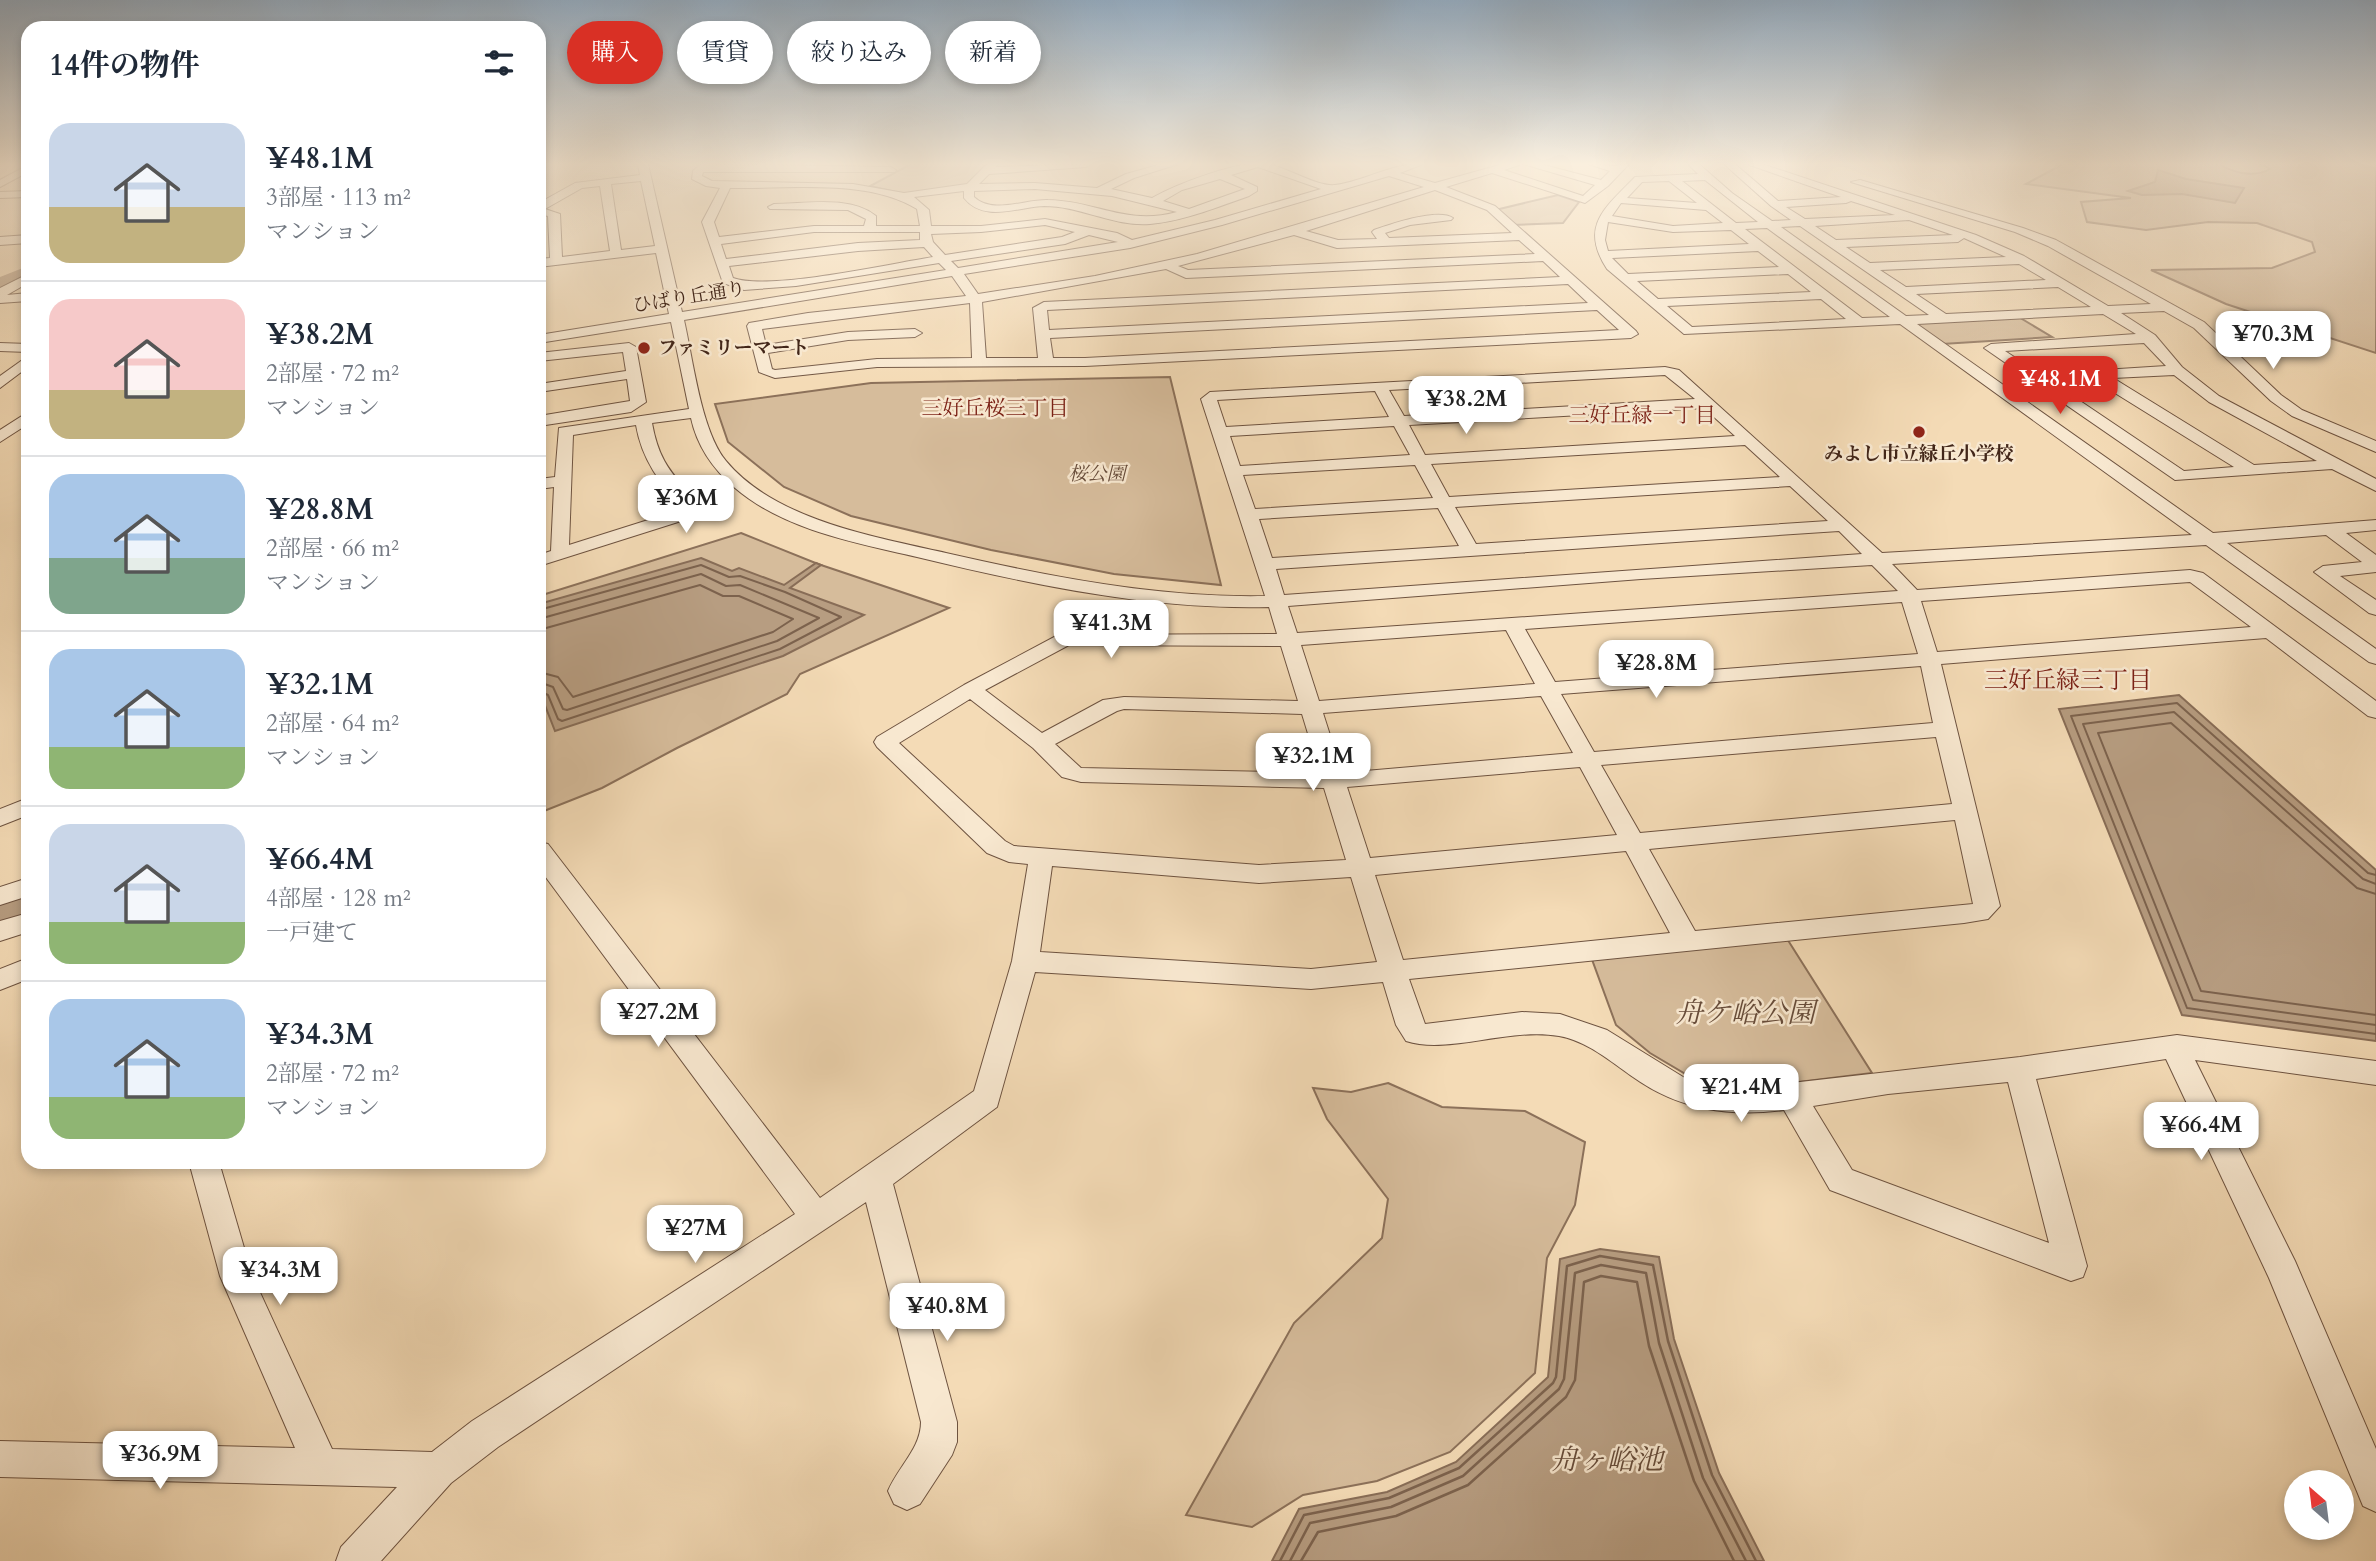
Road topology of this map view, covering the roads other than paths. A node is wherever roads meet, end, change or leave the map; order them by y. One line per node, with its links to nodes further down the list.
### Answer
1 (555, 237): 42 (street)
2 (613, 237): 36 (street)
3 (660, 237): 34 (street)
4 (713, 237): 27 (street)
5 (728, 237): 27 (street)
6 (926, 237): 28 (street)
7 (1075, 237): 41 (street)
8 (1118, 237): 33 (street)
9 (1173, 237): 33 (street, ひばり丘通り)
10 (1273, 237): 22 (street)
11 (1313, 237): 26 (street)
12 (1382, 237): 26 (street)
13 (1499, 237): 23 (street)
14 (1523, 237): 39 (street)
15 (1598, 237): 38 (street)
16 (1654, 237): 35 (street)
17 (1745, 237): 32 (street)
18 (1786, 237): 71 (street)
19 (1824, 237): 29 (street)
20 (1972, 237): 29 (street); 40 (street)
21 (2040, 237): 67 (street)
22 (1269, 238): 30 (street); 31 (street)
23 (1468, 238): 26 (street)
24 (21, 240): 25 (street)
25 (0, 241)
26 (1385, 241)
27 (715, 242): 45 (street)
28 (927, 243): 41 (street); 45 (street)
29 (1835, 244): 46 (street)
30 (1246, 245): 44 (street); 48 (street)
31 (1289, 247)
32 (1758, 247): 35 (street); 49 (street)
33 (1136, 248): 50 (street, ひばり丘通り)
34 (663, 249): 36 (street); 70 (street)
35 (1655, 252): 38 (street)
36 (616, 254): 42 (street)
37 (1302, 254): 47 (street)
38 (1603, 255): 52 (street)
39 (1546, 257): 47 (street); 53 (street)
40 (2020, 259): 46 (street); 55 (street)
41 (943, 260): 45 (street); 50 (street)
42 (556, 261): 43 (street)
43 (546, 262)
44 (1160, 262): 48 (street); 51 (street)
45 (723, 263)
46 (1868, 267): 56 (street)
47 (1316, 268): 48 (street); 57 (street)
48 (1282, 269)
49 (1788, 270): 52 (street); 59 (street)
50 (956, 274): 62 (street); 70 (street, ひばり丘通り)
51 (1120, 274): 62 (street); 63 (street)
52 (1625, 278): 64 (street)
53 (1572, 280): 57 (street); 66 (street)
54 (21, 282): 58 (street)
55 (2062, 283): 56 (street); 68 (street)
56 (1903, 291): 69 (street)
57 (1326, 292): 63 (street); 75 (street)
58 (0, 293)
59 (1823, 295): 64 (street); 72 (street)
60 (21, 298): 61 (street)
61 (0, 299)
62 (974, 299): 65 (street); 83 (street)
63 (1165, 300): 74 (street)
64 (1655, 303): 72 (street)
65 (917, 306): 73 (street); 80 (street)
66 (1600, 306): 75 (street); 75 (street)
67 (2167, 307): 68 (street); 102 (street)
68 (2108, 310): 69 (street); 76 (street)
69 (1944, 318): 71 (street)
70 (678, 319): 77 (street, ひばり丘通り); 94 (street)
71 (1903, 321): 72 (street); 118 (street)
72 (1860, 323)
73 (915, 333): 80 (street); 82 (street)
74 (1043, 334): 75 (street); 84 (street)
75 (1351, 334): 84 (street)
76 (2150, 338): 86 (street); 89 (street)
77 (546, 339)
78 (0, 347): 79 (street)
79 (21, 348)
80 (759, 350): 82 (street)
81 (546, 357): 87 (street)
82 (910, 362): 83 (street)
83 (979, 363): 84 (street)
84 (1046, 363)
85 (21, 366): 90 (street)
86 (2177, 370): 88 (street); 104 (street)
87 (633, 374): 91 (street); 96 (street)
88 (2096, 375): 89 (street); 105 (street)
89 (2036, 379): 105 (street)
90 (0, 384)
91 (546, 387)
92 (1380, 387): 93 (street); 97 (street); 99 (street)
93 (1708, 403): 97 (street); 101 (street)
94 (697, 412): 95 (street); 126 (street)
95 (643, 419): 107 (street); 120 (street)
96 (546, 420)
97 (1398, 421): 99 (street); 103 (street)
98 (21, 423): 100 (street)
99 (1221, 432): 106 (street)
100 (0, 437)
101 (1748, 440): 103 (street); 108 (street)
102 (2376, 447)
103 (1420, 460): 106 (street); 111 (street)
104 (2336, 464): 105 (street); 110 (street)
105 (2250, 470)
106 (1233, 471): 112 (street)
107 (562, 481): 109 (street); 113 (street)
108 (1793, 481): 111 (street); 115 (street)
109 (546, 483)
110 (2376, 486)
111 (1446, 503): 112 (street); 119 (street)
112 (1247, 515): 123 (street)
113 (559, 524): 116 (street); 120 (street)
114 (2376, 524): 117 (street)
115 (1843, 525): 119 (street); 122 (street)
116 (546, 526)
117 (2330, 529): 118 (street); 124 (street)
118 (2208, 538): 122 (street); 131 (street)
119 (1470, 550): 123 (street)
120 (560, 554): 121 (street)
121 (546, 559)
122 (1877, 559): 125 (street); 126 (street)
123 (1265, 564): 126 (street)
124 (2376, 565): 127 (street)
125 (1911, 597): 128 (street); 129 (street); 132 (street)
126 (1276, 602): 130 (street)
127 (2376, 610)
128 (1513, 626): 130 (street); 133 (street)
129 (2269, 632): 132 (street); 136 (street)
130 (1288, 640): 134 (street); 135 (street)
131 (2376, 657)
132 (1928, 658): 133 (street); 137 (street)
133 (1547, 688): 135 (street); 139 (street)
134 (971, 689): 138 (street); 146 (street)
135 (1309, 708): 138 (street); 140 (street)
136 (2376, 711)
137 (1946, 729): 139 (street); 142 (street)
138 (1041, 743): 140 (street)
139 (1590, 761): 140 (street); 144 (street)
140 (1332, 782): 147 (street)
141 (21, 809): 143 (street)
142 (1964, 811): 144 (street); 152 (street)
143 (0, 818)
144 (1634, 842): 147 (street); 152 (street)
145 (546, 859): 163 (street)
146 (1041, 859): 147 (street); 153 (street)
147 (1360, 868): 154 (street)
148 (21, 889): 149 (street)
149 (0, 896)
150 (21, 924): 151 (street)
151 (0, 931)
152 (1687, 940): 154 (street)
153 (1025, 961): 154 (street); 162 (street)
154 (1393, 970): 160 (street)
155 (21, 971): 156 (street)
156 (0, 980)
157 (2177, 1046): 158 (street); 159 (street); 168 (street)
158 (2019, 1069): 160 (street); 160 (street)
159 (2376, 1073)
160 (1791, 1094)
161 (206, 1169): 165 (street)
162 (876, 1179): 163 (street); 167 (street)
163 (816, 1218): 166 (street)
164 (0, 1459): 165 (street)
165 (321, 1466): 166 (street)
166 (439, 1469): 169 (street)
167 (907, 1491)
168 (2376, 1493)
169 (355, 1561)

